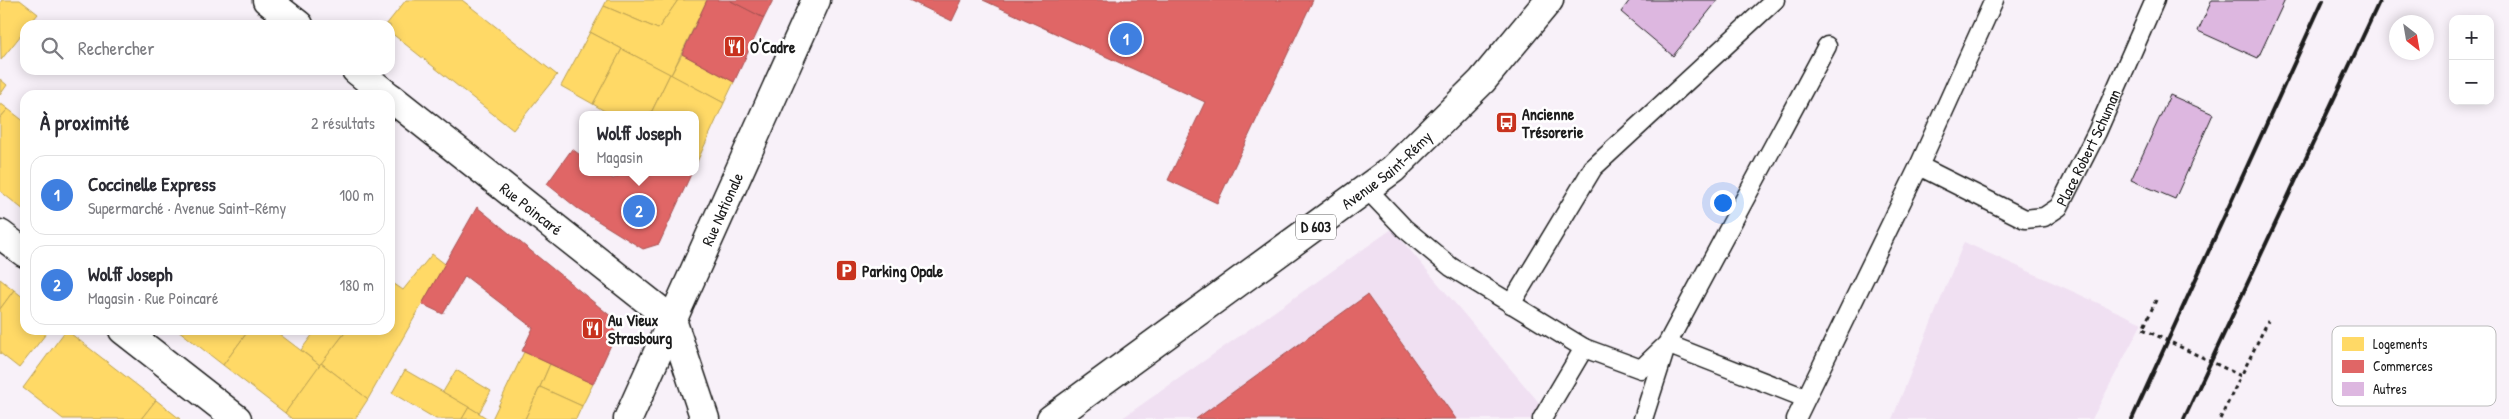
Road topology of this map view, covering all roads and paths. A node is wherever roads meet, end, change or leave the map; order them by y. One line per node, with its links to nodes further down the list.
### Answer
1 (267, 0): 7 (main road)
2 (816, 0): 18 (main road, Rue Nationale)
3 (1549, 0): 13 (main road, Avenue Saint-Rémy / D 603)
4 (1775, 0): 17 (lane)
5 (1994, 0): 12 (lane)
6 (2155, 0): 12 (lane, Place Robert Schuman)
7 (293, 20)
8 (1827, 46): 21 (lane)
9 (362, 75): 10 (main road, Rue Poincaré)
10 (381, 90)
11 (395, 101): 18 (main road, Rue Poincaré)
12 (1919, 166): 24 (lane)
13 (1367, 189): 17 (lane); 28 (main road, Avenue Saint-Rémy / D 603)
14 (0, 234): 15 (main road)
15 (20, 249)
16 (2156, 300): 23 (path)
17 (1511, 304): 22 (lane)
18 (672, 320): 26 (main road, Rue Nationale); 27 (main road)
19 (2268, 321): 23 (path)
20 (129, 335): 25 (main road)
21 (1667, 344): 22 (lane); 24 (lane); 30 (lane)
22 (1584, 348): 29 (lane)
23 (2241, 376): 32 (path)
24 (1805, 398): 31 (lane)
25 (237, 419)
26 (628, 419)
27 (705, 419)
28 (1051, 419)
29 (1542, 419)
30 (1643, 419)
31 (1796, 419)
32 (2220, 419)

